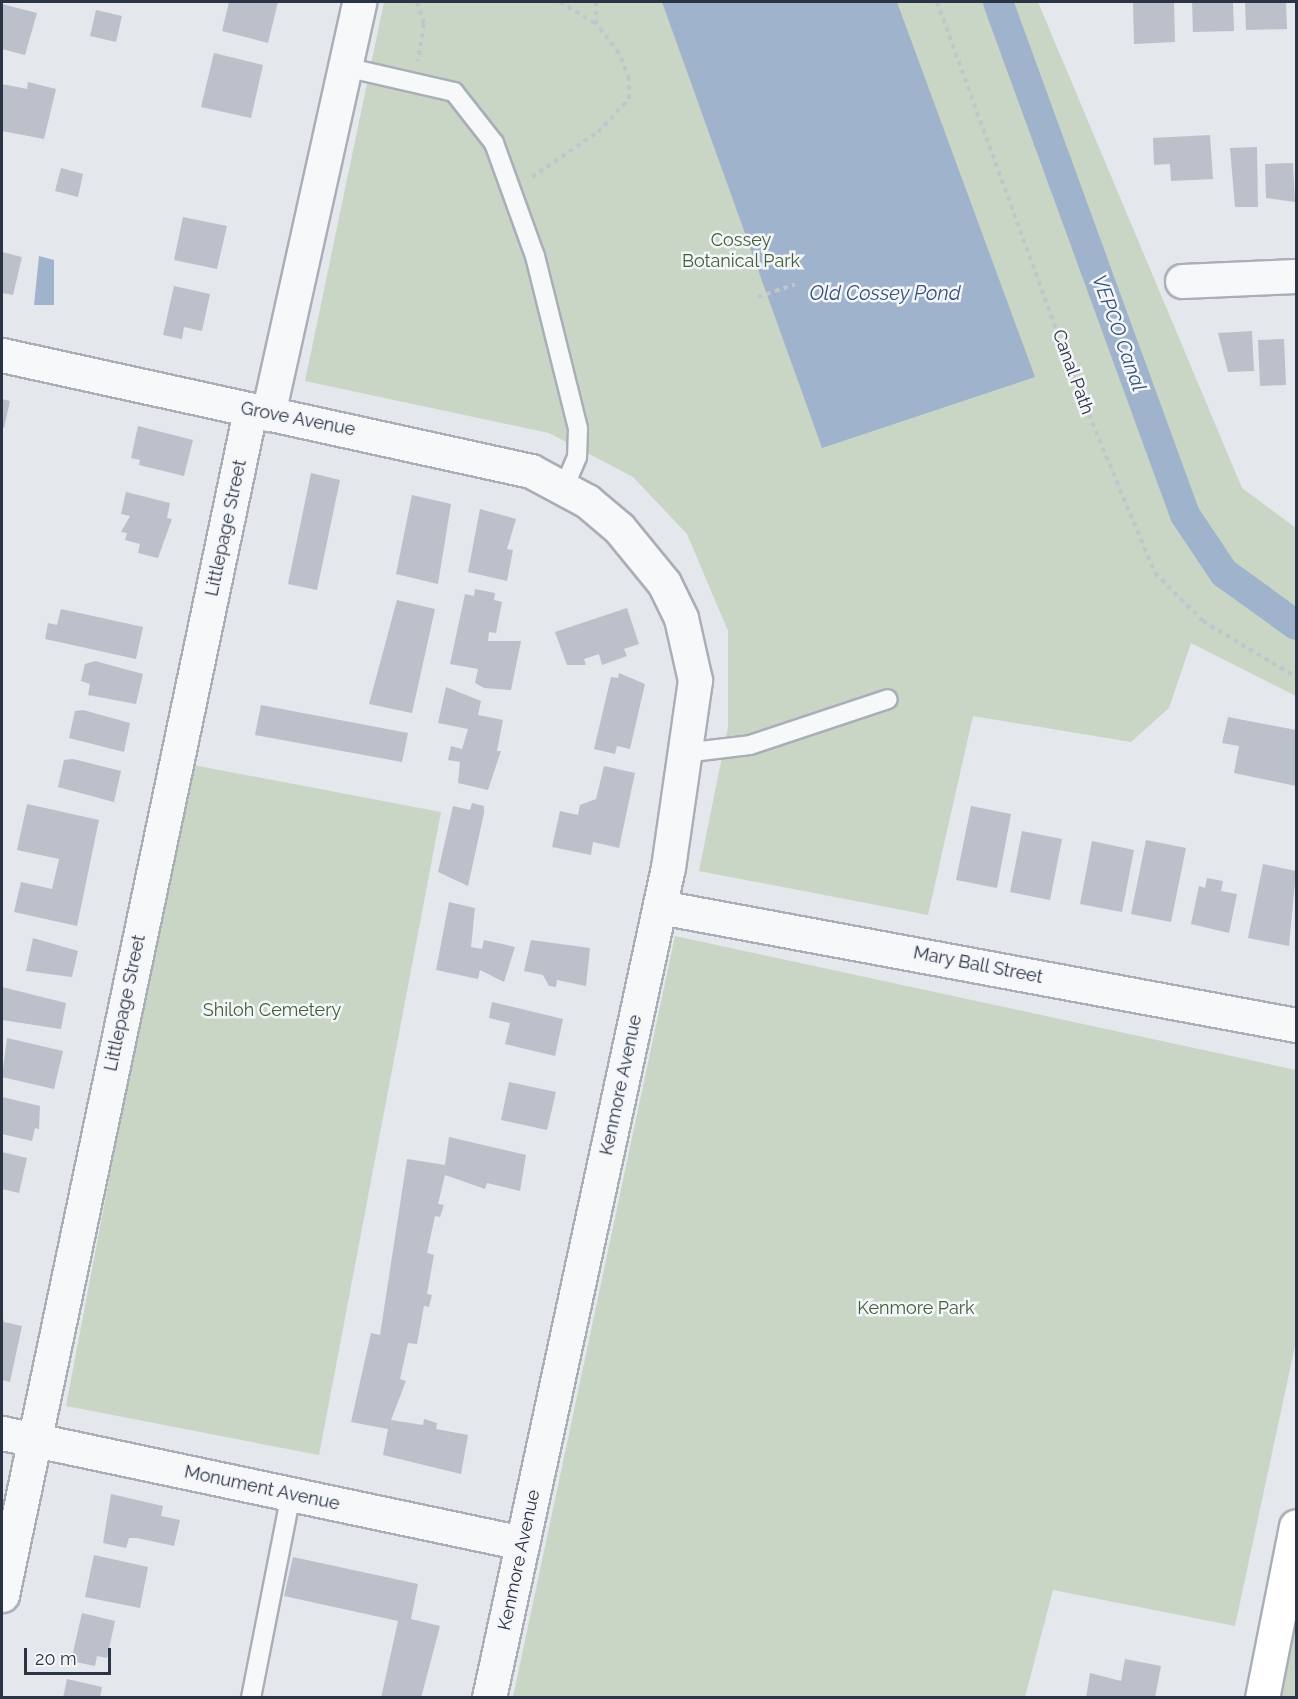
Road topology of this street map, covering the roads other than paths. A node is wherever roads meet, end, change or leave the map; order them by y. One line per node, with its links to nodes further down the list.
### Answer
1 (359, 2): 2 (street, Littlepage Street)
2 (345, 67): 6 (street, Littlepage Street); 7 (lane)
3 (1296, 276): 4 (street)
4 (1182, 281)
5 (2, 355): 6 (street, Grove Avenue)
6 (259, 412): 7 (street, Grove Avenue); 12 (street, Littlepage Street)
7 (576, 494): 9 (street, Kenmore Avenue)
8 (888, 699): 9 (lane)
9 (684, 753): 10 (street, Kenmore Avenue)
10 (660, 907): 11 (street, Mary Ball Street); 15 (street, Kenmore Avenue)
11 (1296, 1025)
12 (17, 1437): 13 (street, Monument Avenue); 16 (street, Littlepage Street)
13 (291, 1495): 15 (street, Monument Avenue); 17 (lane)
14 (1296, 1526): 19 (street)
15 (522, 1543): 18 (street, Kenmore Avenue)
16 (2, 1595)
17 (251, 1698)
18 (489, 1698)
19 (1263, 1698)

